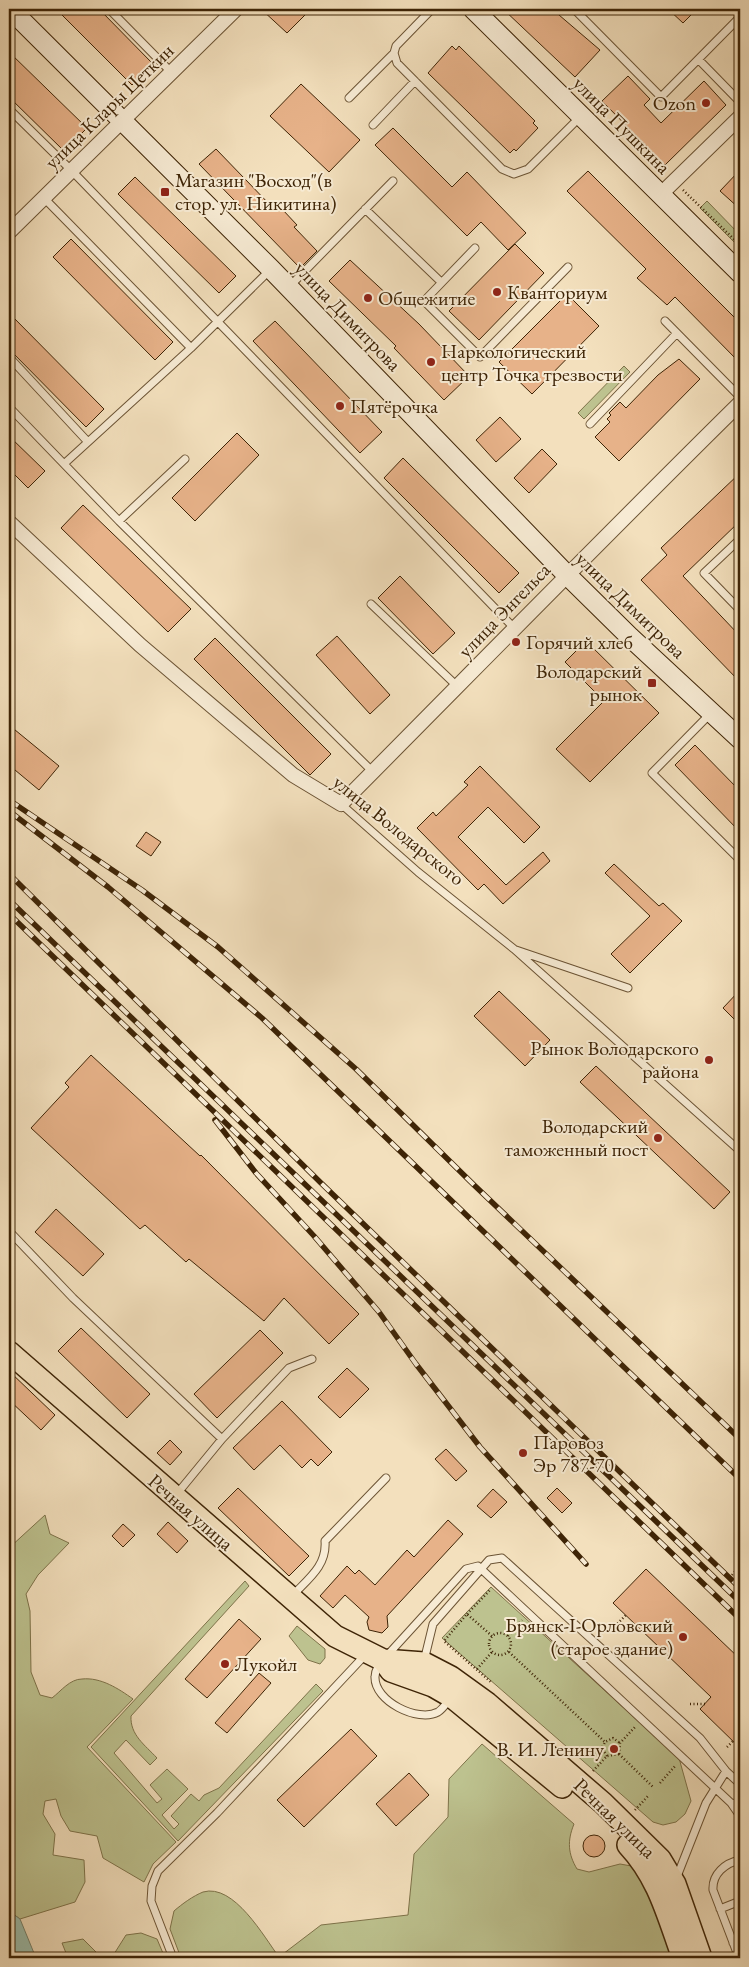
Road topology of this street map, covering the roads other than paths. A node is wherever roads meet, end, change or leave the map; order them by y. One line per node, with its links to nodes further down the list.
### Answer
1 (10, 9): 17 (main road, улица Димитрова)
2 (109, 9): 10 (lane)
3 (236, 9): 10 (street, улица Клары Цеткин)
4 (432, 9): 8 (lane)
5 (473, 9): 15 (main road, улица Пушкина)
6 (574, 9): 9 (lane)
7 (740, 17): 9 (lane)
8 (394, 53): 11 (lane); 12 (lane)
9 (699, 60): 13 (lane)
10 (172, 73): 17 (street, улица Клары Цеткин)
11 (415, 81): 15 (lane); 18 (lane)
12 (349, 98)
13 (740, 102)
14 (9, 109): 19 (lane)
15 (581, 116): 21 (main road, улица Пушкина)
16 (740, 117): 21 (street)
17 (123, 120): 19 (street, улица Клары Цеткин); 27 (main road, улица Димитрова)
18 (373, 125)
19 (72, 171): 22 (street, улица Клары Цеткин); 32 (lane)
20 (393, 180): 23 (lane)
21 (660, 195): 28 (main road, улица Пушкина)
22 (44, 198): 24 (street, улица Клары Цеткин); 34 (lane)
23 (365, 209): 29 (lane); 30 (lane)
24 (9, 232)
25 (475, 248): 29 (lane)
26 (568, 267): 29 (lane)
27 (271, 269): 30 (main road, улица Димитрова); 32 (lane)
28 (740, 273)
29 (442, 282)
30 (288, 287): 46 (main road, улица Димитрова)
31 (665, 321): 33 (lane)
32 (218, 322): 34 (lane); 49 (lane)
33 (677, 333): 36 (lane); 39 (lane)
34 (191, 348): 40 (lane)
35 (9, 357): 40 (lane)
36 (740, 397)
37 (740, 403): 46 (street, улица Энгельса)
38 (9, 407): 42 (lane)
39 (590, 424)
40 (88, 442): 42 (lane)
41 (185, 459): 43 (lane)
42 (65, 463): 43 (lane)
43 (119, 521): 53 (lane)
44 (9, 522): 54 (street, улица Володарского)
45 (740, 539): 48 (lane)
46 (566, 574): 49 (street, улица Энгельса); 51 (main road, улица Димитрова)
47 (371, 604): 50 (lane)
48 (740, 610)
49 (515, 629): 50 (street, улица Энгельса)
50 (458, 686): 53 (street, улица Энгельса)
51 (713, 711): 52 (main road, улица Димитрова); 55 (lane)
52 (740, 738)
53 (373, 772): 54 (street, улица Энгельса)
54 (341, 804): 56 (lane, улица Володарского)
55 (740, 860)
56 (514, 949): 57 (lane); 58 (lane, улица Володарского)
57 (628, 988)
58 (740, 1151)
59 (9, 1231): 62 (lane)
60 (9, 1352): 64 (main road, Речная улица)
61 (312, 1359): 62 (lane)
62 (222, 1439): 64 (lane)
63 (386, 1478): 66 (lane)
64 (174, 1498): 66 (main road, Речная улица)
65 (482, 1568): 67 (lane); 68 (lane); 70 (lane); 72 (lane)
66 (290, 1598): 67 (main road, Речная улица)
67 (375, 1656): 68 (main road, Речная улица); 69 (lane); 81 (lane)
68 (422, 1672): 69 (main road, Речная улица); 77 (main road, Речная улица)
69 (452, 1697): 82 (main road, Речная улица)
70 (726, 1771): 71 (lane); 72 (lane)
71 (740, 1784)
72 (715, 1788): 73 (lane); 77 (lane)
73 (731, 1803): 74 (lane); 75 (lane)
74 (740, 1805)
75 (740, 1816)
76 (740, 1860): 79 (lane)
77 (675, 1884): 83 (main road, Речная улица)
78 (740, 1901): 79 (lane)
79 (720, 1909): 80 (lane)
80 (737, 1941): 84 (lane)
81 (173, 1958)
82 (683, 1958)
83 (701, 1958)
84 (739, 1958)

